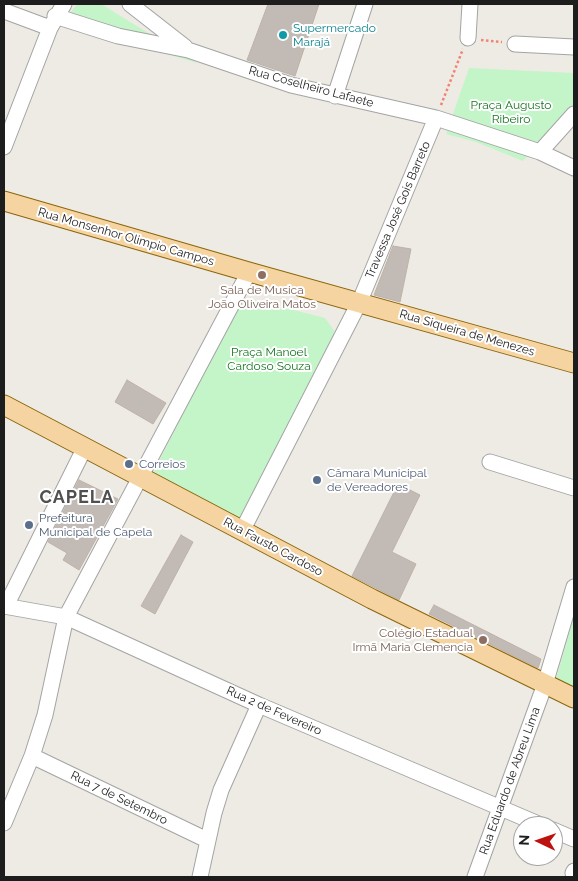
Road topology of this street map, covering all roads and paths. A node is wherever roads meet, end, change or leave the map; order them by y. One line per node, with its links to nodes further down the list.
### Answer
1 (64, 4): 6 (street)
2 (130, 4): 10 (street)
3 (365, 4): 11 (street)
4 (470, 4): 7 (street)
5 (7, 12): 6 (street)
6 (53, 22): 10 (street); 14 (street)
7 (468, 38): 8 (path); 13 (path)
8 (514, 44): 9 (street)
9 (574, 46)
10 (188, 50): 11 (street, Rua Coselheiro Lafaete)
11 (335, 96): 13 (street, Rua Coselheiro Lafaete)
12 (574, 114): 15 (street)
13 (436, 118): 15 (street, Rua Coselheiro Lafaete); 19 (street, Travessa José Gois Barreto)
14 (4, 147)
15 (540, 152): 16 (street, Rua Coselheiro Lafaete)
16 (574, 168)
17 (4, 201): 18 (main road, Rua Monsenhor Olimpio Campos)
18 (249, 272): 19 (main road); 24 (street)
19 (359, 303): 20 (main road, Rua Siqueira de Menezes); 26 (street)
20 (574, 363)
21 (4, 405): 22 (main road, Rua Fausto Cardoso)
22 (85, 447): 24 (main road, Rua Fausto Cardoso); 28 (street)
23 (490, 462): 25 (street)
24 (139, 476): 26 (main road, Rua Fausto Cardoso); 29 (street)
25 (574, 488)
26 (242, 531): 30 (main road, Rua Fausto Cardoso)
27 (574, 587): 30 (street, Rua Eduardo de Abreu Lima)
28 (5, 606): 29 (street, Rua 2 de Fevereiro)
29 (66, 617): 32 (street, Rua 2 de Fevereiro); 33 (street)
30 (545, 684): 31 (main road, Rua Fausto Cardoso); 34 (street, Rua Eduardo de Abreu Lima)
31 (574, 698)
32 (259, 706): 34 (street, Rua 2 de Fevereiro); 37 (street)
33 (32, 756): 36 (street); 37 (street, Rua 7 de Setembro)
34 (500, 808): 35 (street, Rua 2 de Fevereiro); 39 (street, Rua Eduardo de Abreu Lima)
35 (519, 816)
36 (4, 823)
37 (207, 840): 38 (street)
38 (200, 877)
39 (475, 877)

